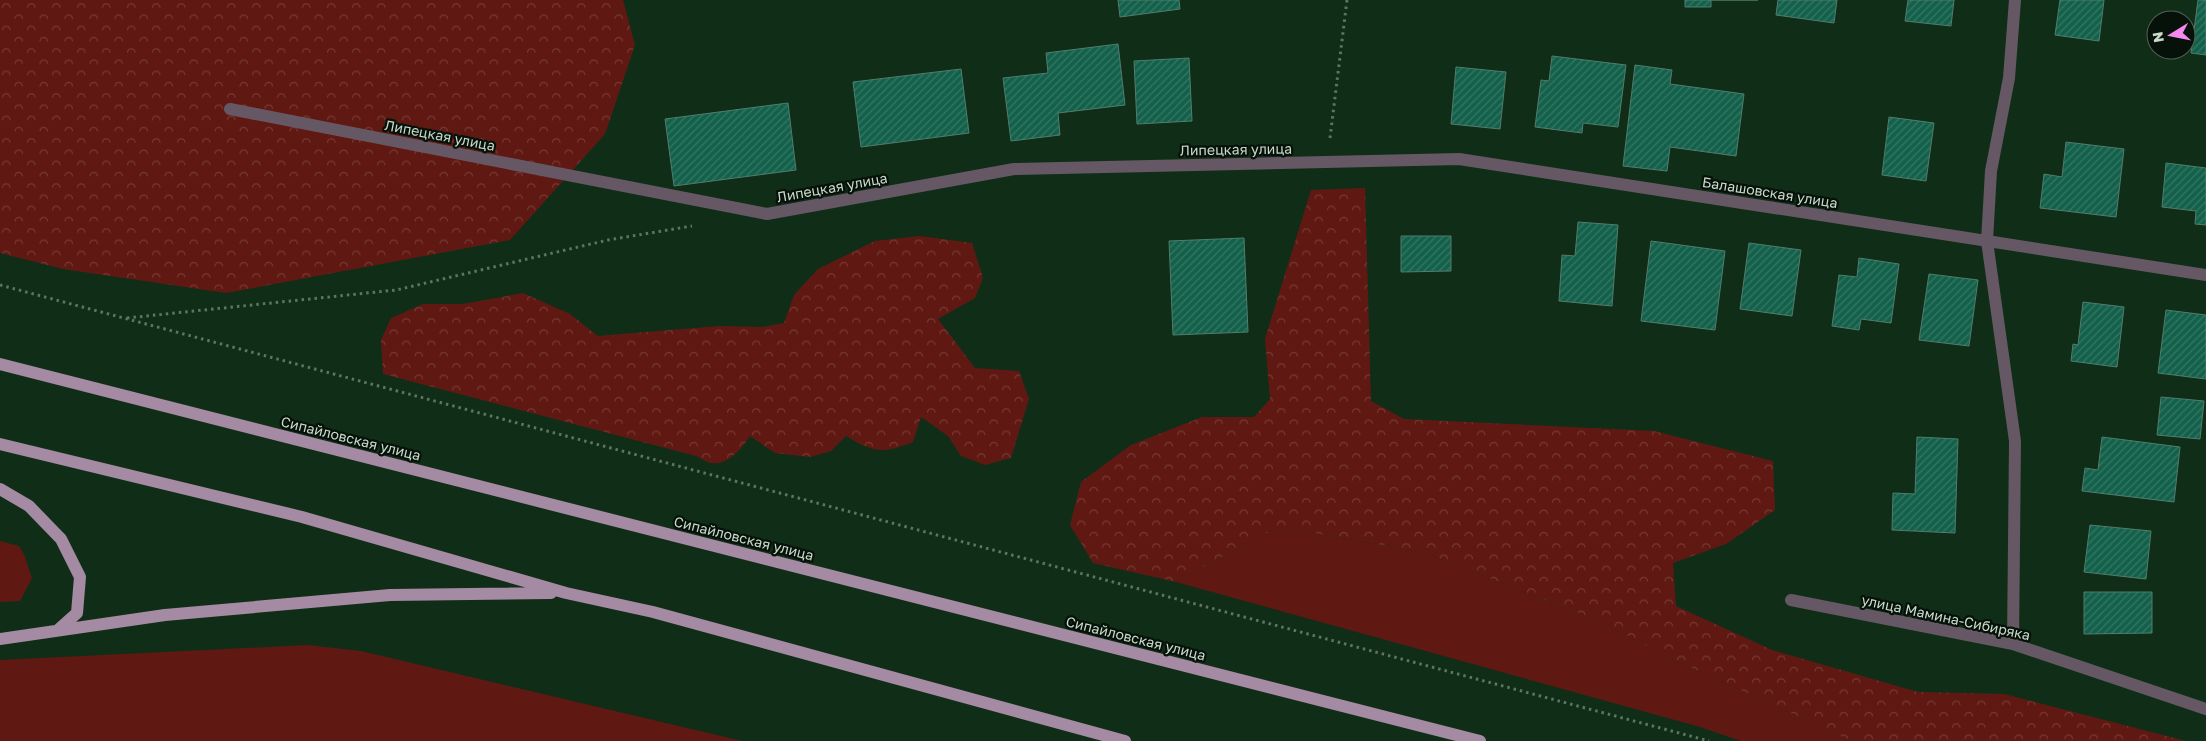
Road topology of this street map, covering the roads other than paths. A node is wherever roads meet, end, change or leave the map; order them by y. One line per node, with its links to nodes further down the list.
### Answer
1 (2015, 0): 4 (street)
2 (230, 109): 3 (street, Липецкая улица)
3 (1327, 162): 4 (street, Балашовская улица)
4 (1987, 241): 5 (street, Балашовская улица); 13 (street)
5 (2206, 275)
6 (0, 364): 16 (main road, Сипайловская улица)
7 (0, 444): 9 (main road)
8 (0, 489): 11 (main road)
9 (566, 593): 11 (main road); 15 (main road)
10 (1791, 600): 13 (street, улица Мамина-Сибиряка)
11 (58, 630): 12 (main road)
12 (0, 639)
13 (2013, 644): 14 (street, улица Мамина-Сибиряка)
14 (2206, 709)
15 (1125, 741)
16 (1480, 741)

